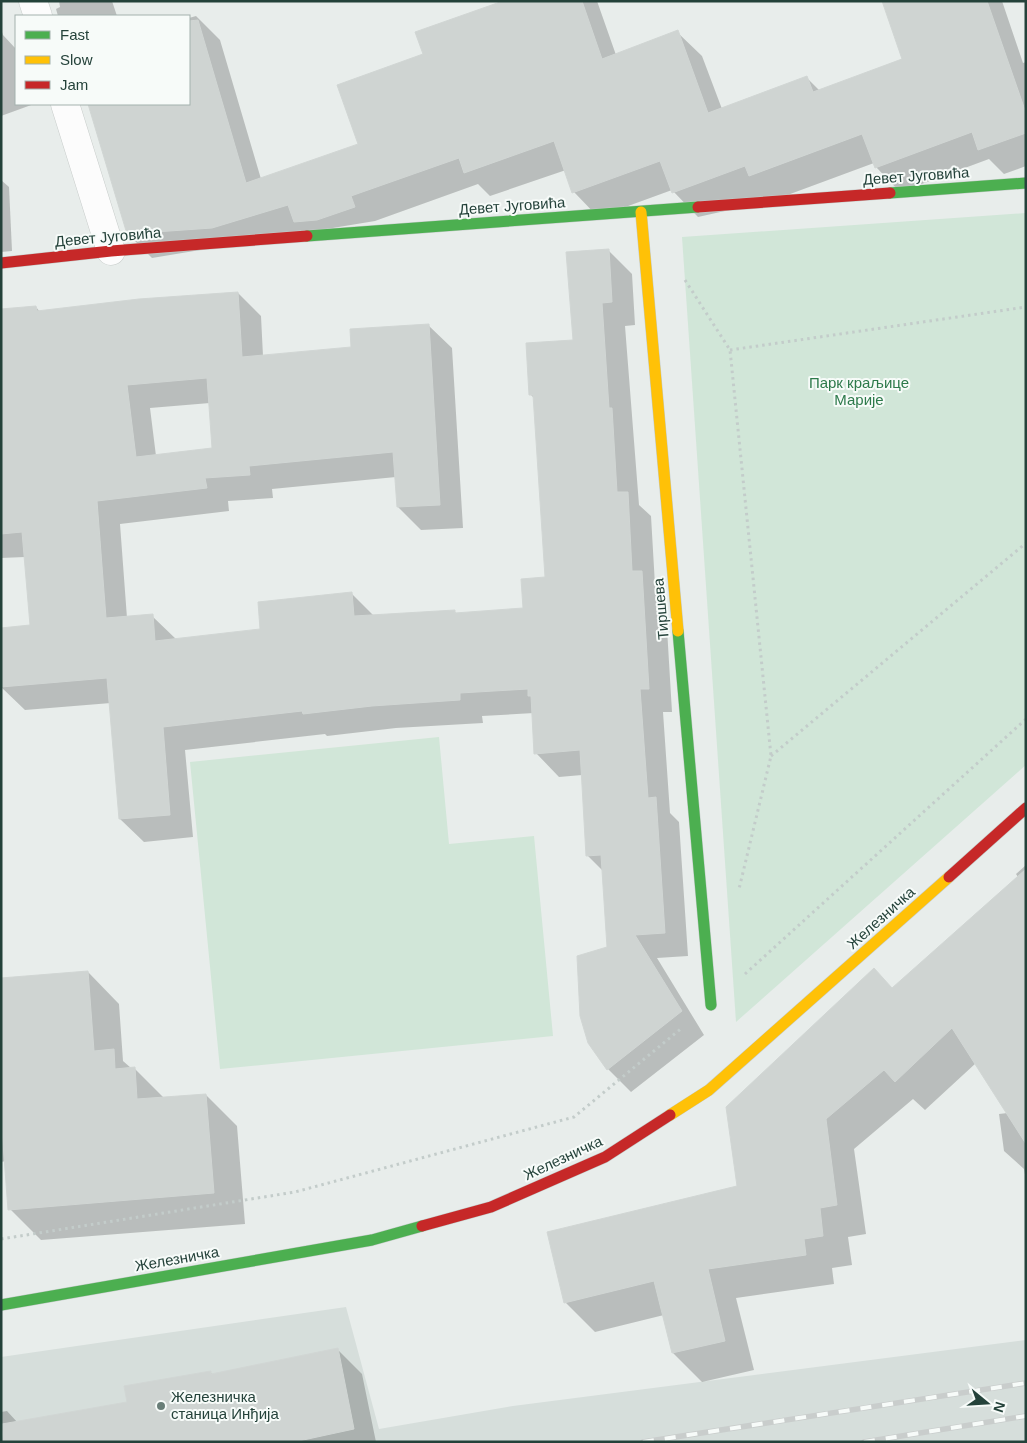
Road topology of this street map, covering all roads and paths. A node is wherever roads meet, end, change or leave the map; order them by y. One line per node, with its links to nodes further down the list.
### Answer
1 (33, 1): 2 (street)
2 (38, 15)
3 (65, 105): 6 (street)
4 (1026, 183): 5 (street, Девет Југовића)
5 (641, 212): 6 (street, Девет Југовића); 14 (street, Тиршева)
6 (111, 250): 7 (street, Девет Југовића)
7 (1, 264)
8 (1026, 307): 11 (path)
9 (1026, 543): 11 (path)
10 (1026, 719): 14 (path)
11 (771, 756): 13 (path)
12 (1026, 808): 16 (street, Железничка)
13 (739, 890)
14 (711, 1005): 15 (path)
15 (1, 1239)
16 (1, 1305)

